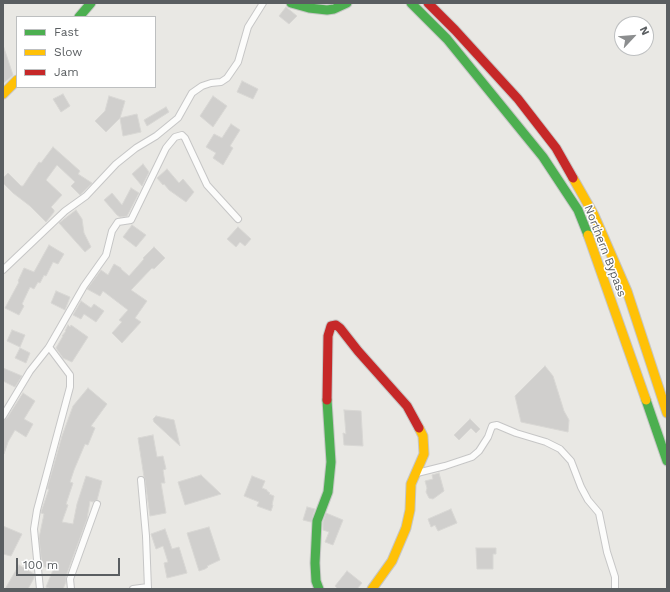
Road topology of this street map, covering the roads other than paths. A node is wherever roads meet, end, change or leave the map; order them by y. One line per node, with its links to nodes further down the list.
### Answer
1 (91, 3): 7 (main road)
2 (263, 3): 11 (street)
3 (291, 3): 4 (main road)
4 (347, 3)
5 (411, 3): 15 (main road, Northern Bypass)
6 (428, 3): 13 (main road, Northern Bypass)
7 (80, 16)
8 (16, 81): 9 (main road)
9 (3, 94)
10 (238, 219): 12 (street)
11 (3, 270)
12 (49, 346): 14 (street); 20 (street)
13 (667, 413)
14 (3, 416)
15 (667, 461)
16 (417, 473): 23 (main road); 24 (main road); 25 (street)
17 (141, 480): 19 (street)
18 (97, 504): 21 (street)
19 (148, 588): 22 (street)
20 (40, 589)
21 (71, 589)
22 (133, 589)
23 (319, 589)
24 (372, 589)
25 (615, 589)

